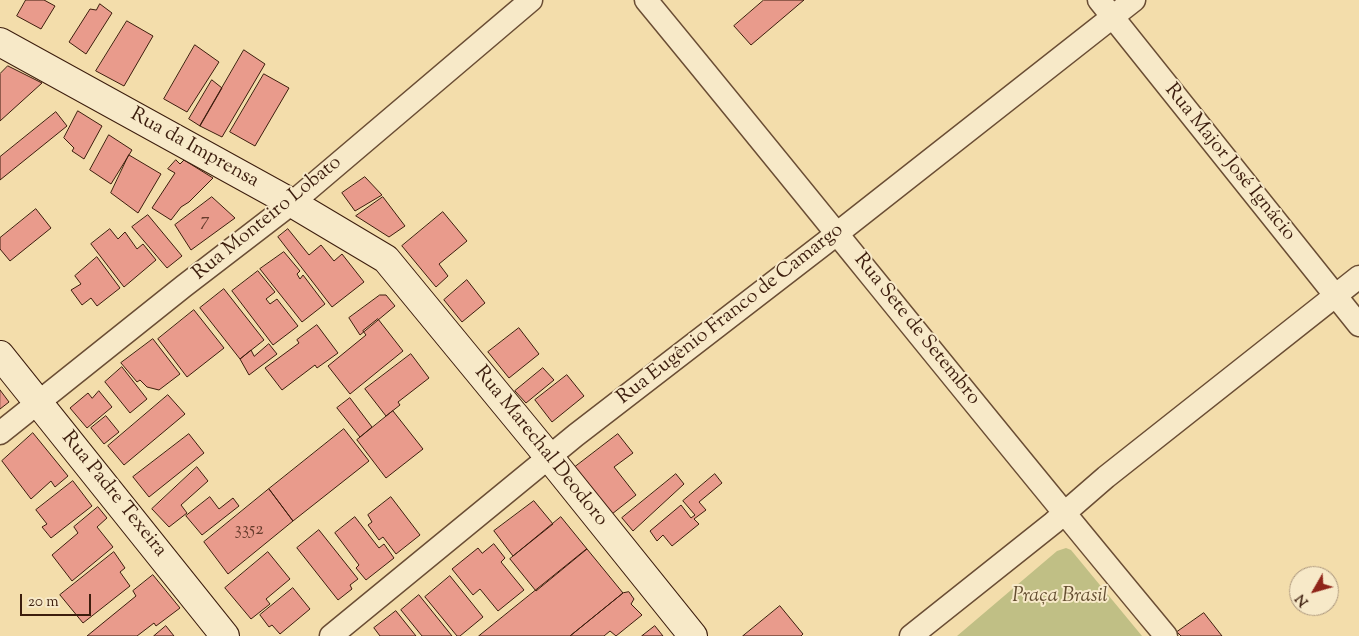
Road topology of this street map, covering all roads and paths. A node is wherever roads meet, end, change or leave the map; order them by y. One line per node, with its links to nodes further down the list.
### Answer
1 (531, 0): 6 (street, Rua Monteiro Lobato)
2 (646, 0): 7 (street, Rua Sete de Setembro)
3 (1134, 0): 4 (street, Rua Eugênio Franco de Camargo)
4 (1106, 9): 7 (street, Rua Eugênio Franco de Camargo); 10 (street, Rua Major José Ignácio)
5 (0, 42): 6 (main road, Rua da Imprensa)
6 (292, 203): 8 (main road, Rua da Imprensa); 13 (street, Rua Monteiro Lobato)
7 (838, 233): 15 (street, Rua Eugênio Franco de Camargo); 16 (street, Rua Sete de Setembro)
8 (386, 259): 15 (main road, Rua Marechal Deodoro)
9 (1359, 277): 10 (street)
10 (1335, 296): 11 (street, Rua Major José Ignácio); 16 (street)
11 (1359, 325)
12 (0, 355): 13 (main road, Rua Padre Texeira)
13 (39, 402): 14 (street, Rua Monteiro Lobato); 17 (main road, Rua Padre Texeira)
14 (0, 433)
15 (549, 457): 18 (street, Rua Eugênio Franco de Camargo); 19 (main road, Rua Marechal Deodoro)
16 (1063, 513): 20 (street); 21 (street, Rua Sete de Setembro)
17 (225, 636)
18 (331, 636)
19 (693, 636)
20 (912, 636)
21 (1166, 636)

